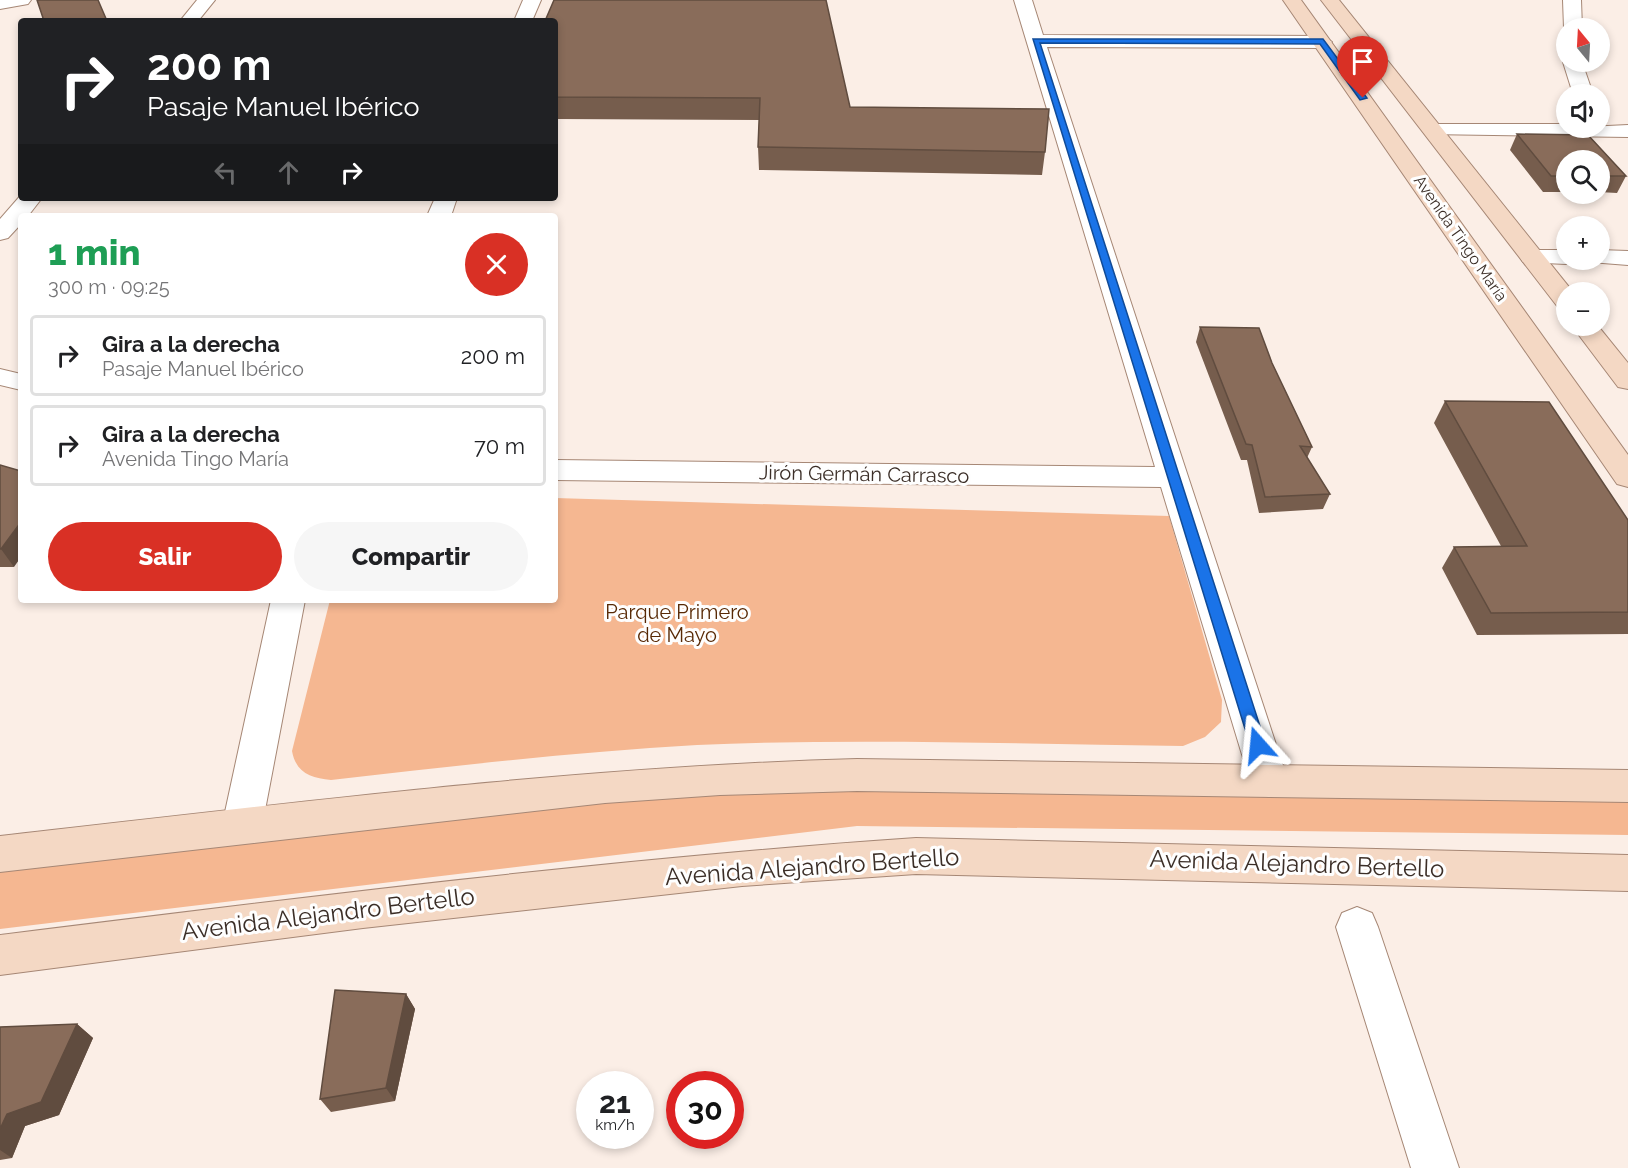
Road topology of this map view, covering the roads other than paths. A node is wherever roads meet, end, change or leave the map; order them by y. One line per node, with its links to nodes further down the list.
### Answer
1 (22, 0): 8 (street)
2 (206, 0): 9 (street)
3 (532, 0): 10 (street)
4 (1023, 0): 12 (street)
5 (1292, 0): 13 (main road, Avenida Tingo María)
6 (1330, 0): 14 (main road)
7 (1572, 0): 11 (street)
8 (0, 4)
9 (191, 18)
10 (524, 18)
11 (1572, 18)
12 (1036, 40): 13 (street); 28 (street)
13 (1323, 42): 29 (main road, Avenida Tingo María)
14 (1434, 130): 15 (street); 18 (main road)
15 (1620, 131)
16 (28, 201): 17 (street)
17 (0, 233)
18 (1532, 257): 19 (street); 22 (main road)
19 (1556, 257)
20 (1610, 257): 21 (street)
21 (1628, 258)
22 (1556, 288)
23 (1593, 336): 26 (main road)
24 (0, 377): 25 (street)
25 (18, 381)
26 (1628, 381)
27 (558, 470): 28 (street, Jirón Germán Carrasco)
28 (1174, 477): 31 (street)
29 (1628, 477)
30 (287, 603): 33 (street)
31 (1269, 781): 32 (main road); 33 (main road)
32 (1628, 786)
33 (242, 826): 34 (main road)
34 (0, 855)
35 (1628, 873): 37 (main road, Avenida Alejandro Bertello)
36 (1357, 927): 38 (street)
37 (0, 955)
38 (1435, 1168)

